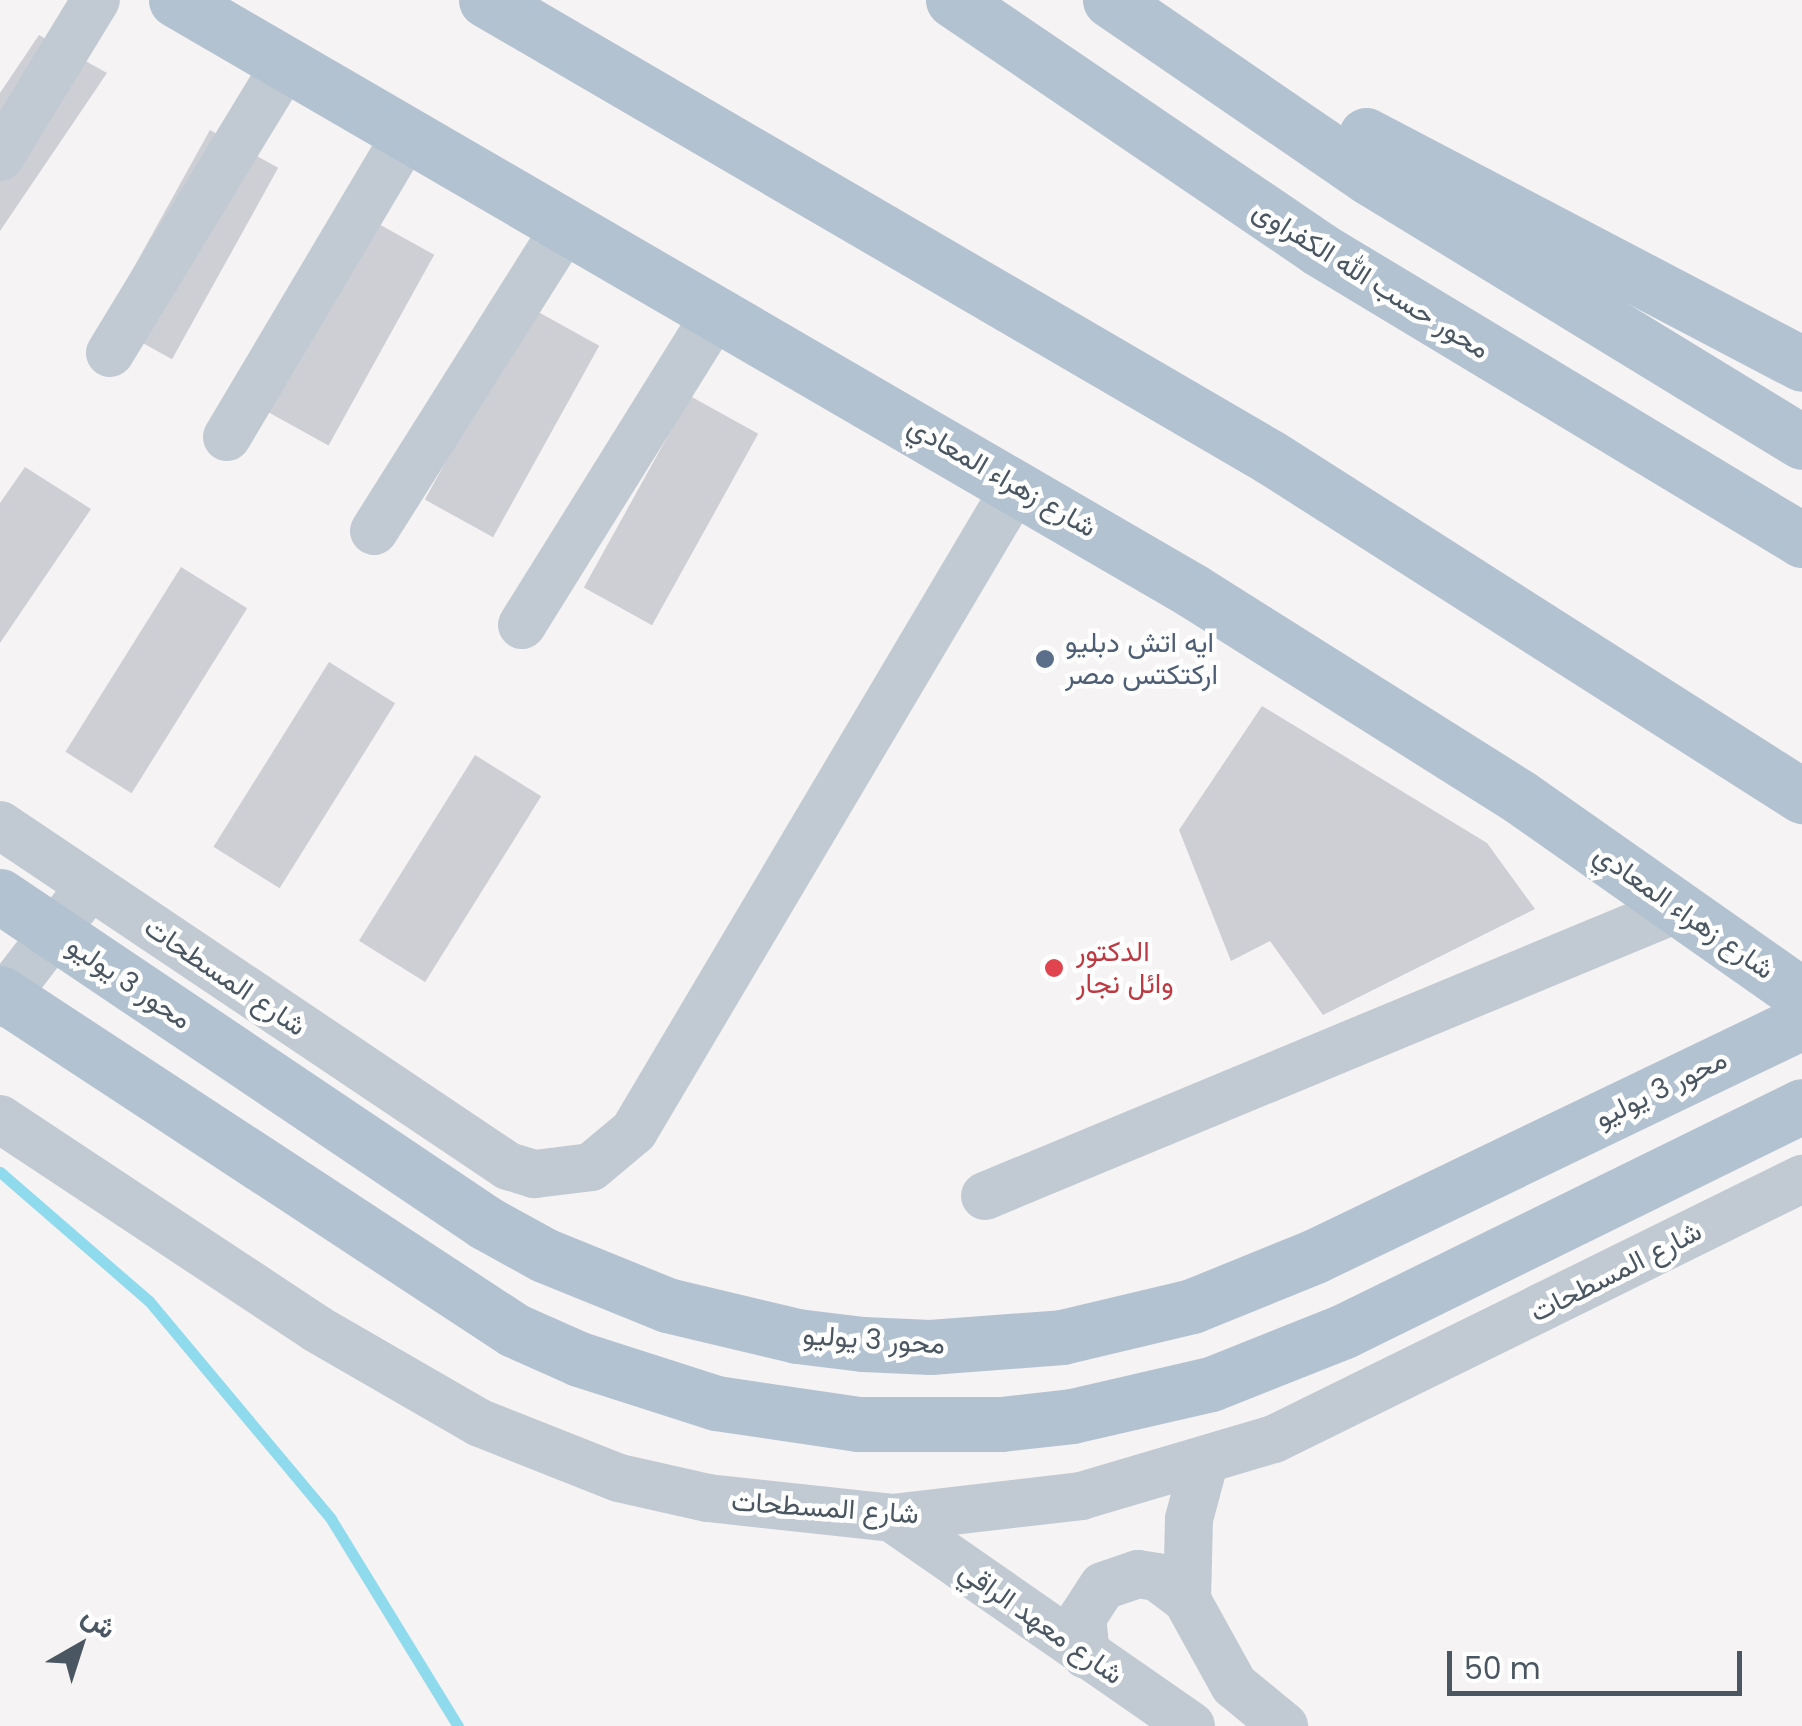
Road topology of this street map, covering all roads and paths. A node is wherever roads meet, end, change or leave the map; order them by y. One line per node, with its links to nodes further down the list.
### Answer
1 (96, 0): 9 (street)
2 (176, 0): 7 (main road, شارع زهراء المعادي)
3 (486, 0): 20 (main road)
4 (953, 0): 18 (main road, محور حسب الله الكفراوى)
5 (1110, 0): 15 (main road)
6 (1130, 0): 13 (main road)
7 (286, 64): 8 (main road, شارع زهراء المعادي); 12 (street)
8 (408, 134): 10 (main road, شارع زهراء المعادي); 14 (street)
9 (0, 157)
10 (566, 226): 11 (main road, شارع زهراء المعادي); 17 (street)
11 (716, 313): 16 (main road, شارع زهراء المعادي); 19 (street)
12 (110, 353)
13 (1802, 364)
14 (227, 437)
15 (1802, 442)
16 (1017, 485): 22 (street, شارع المسطحات); 24 (main road, شارع زهراء المعادي)
17 (374, 531)
18 (1802, 540)
19 (522, 625)
20 (1802, 796)
21 (0, 824): 22 (street, شارع المسطحات)
22 (90, 886): 27 (street)
23 (0, 896): 28 (main road, محور 3 يوليو, bridge)
24 (1679, 908): 26 (main road, شارع زهراء المعادي); 32 (street)
25 (0, 992): 29 (main road, bridge)
26 (1802, 995)
27 (0, 1003)
28 (1802, 1022)
29 (1802, 1106)
30 (0, 1119): 34 (street, شارع المسطحات)
31 (1802, 1179): 33 (street, شارع المسطحات)
32 (985, 1196)
33 (1204, 1463): 34 (street, شارع المسطحات); 35 (street)
34 (892, 1518): 36 (street, شارع معهد الراقي)
35 (1187, 1600): 36 (street); 38 (street)
36 (1086, 1655): 37 (street, شارع معهد الراقي)
37 (1191, 1726)
38 (1284, 1726)

